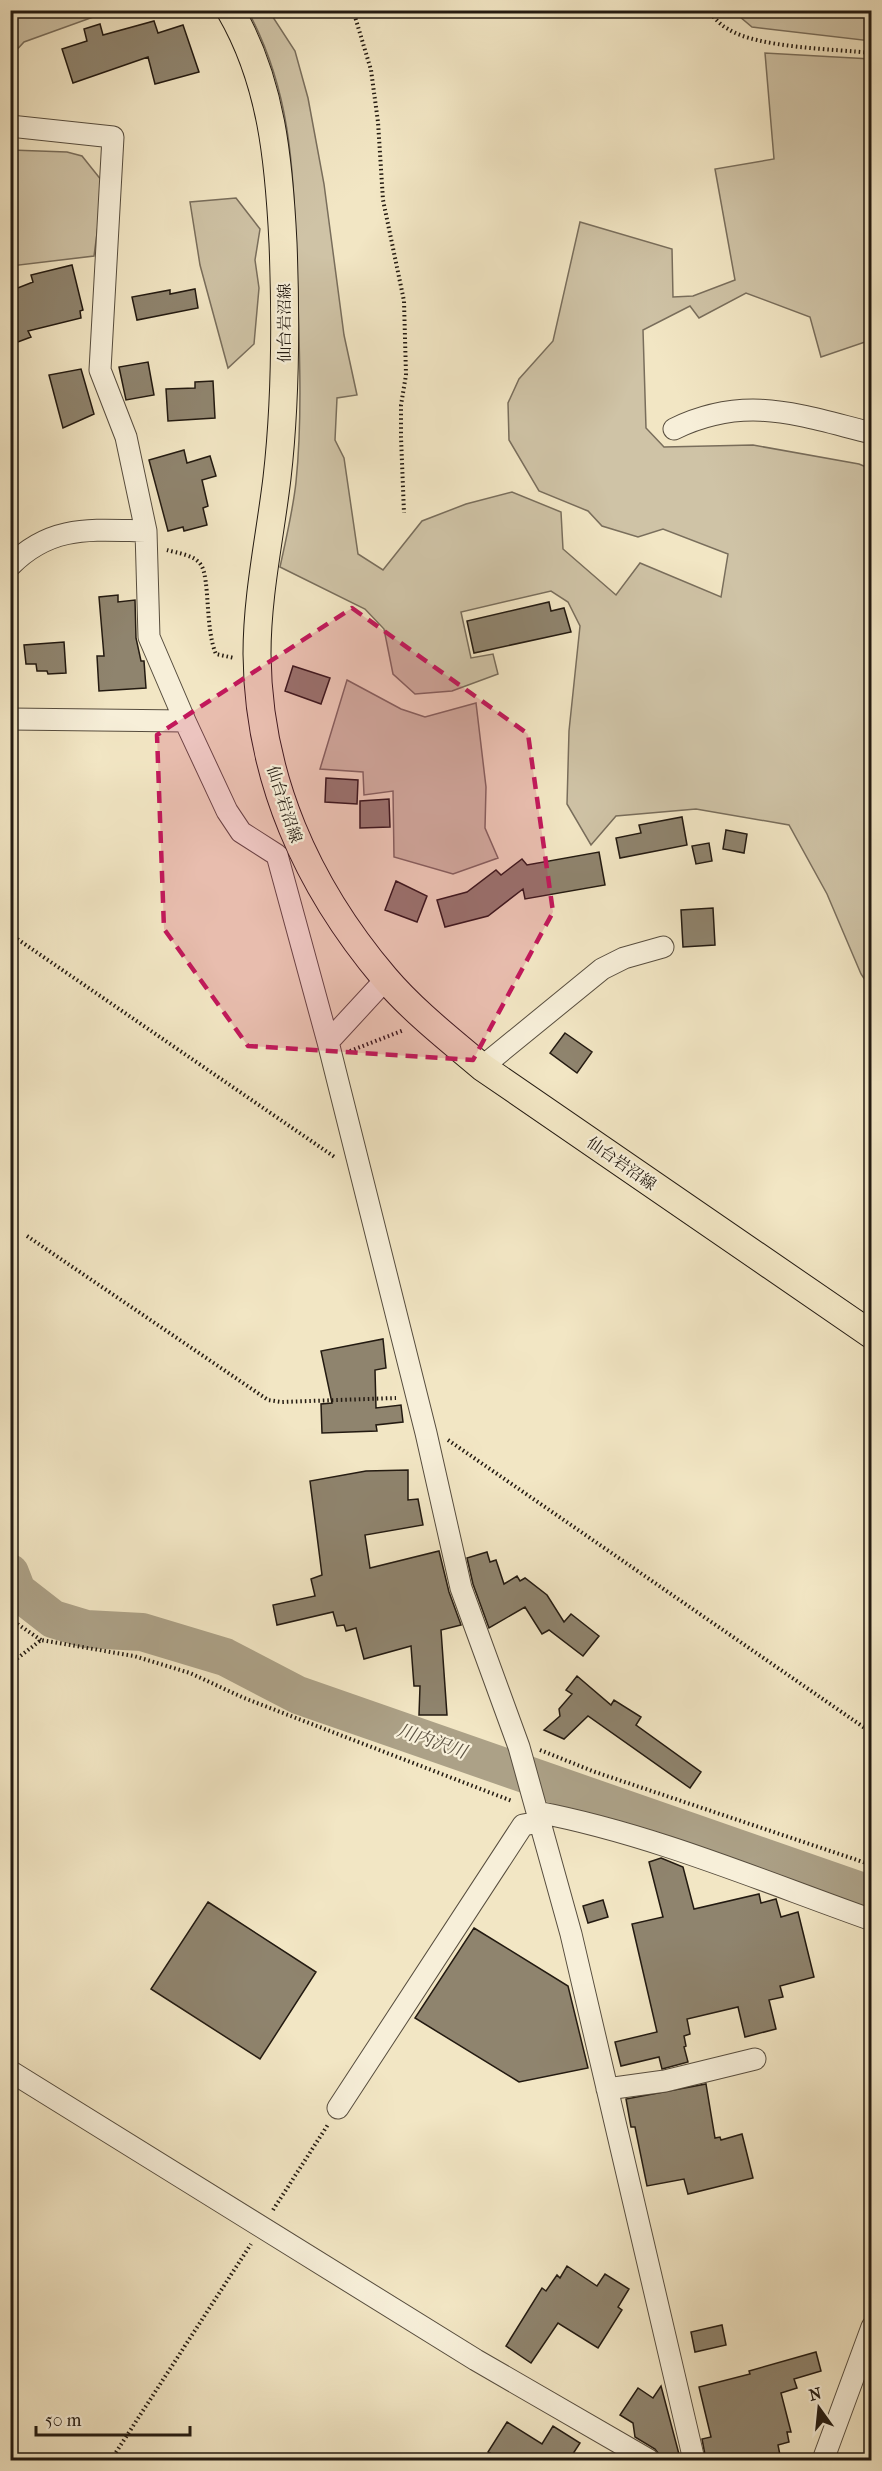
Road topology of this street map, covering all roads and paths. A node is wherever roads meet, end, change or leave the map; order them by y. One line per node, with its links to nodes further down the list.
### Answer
1 (230, 10): 11 (main road, 仙台岩沼線)
2 (353, 10): 8 (path)
3 (707, 10): 4 (path)
4 (872, 53)
5 (10, 126): 9 (street)
6 (674, 429): 7 (street)
7 (872, 433)
8 (404, 513)
9 (146, 538): 10 (street); 11 (path); 13 (street)
10 (10, 566)
11 (257, 657): 16 (main road, 仙台岩沼線)
12 (10, 719): 13 (street)
13 (185, 721): 17 (street)
14 (10, 934): 19 (path)
15 (663, 947): 18 (street)
16 (386, 979): 17 (street); 18 (main road, 仙台岩沼線)
17 (328, 1042): 19 (street)
18 (482, 1067): 21 (main road, 仙台岩沼線)
19 (363, 1176): 22 (street)
20 (27, 1236): 22 (path)
21 (872, 1335)
22 (417, 1397): 23 (street)
23 (426, 1433): 27 (path); 28 (street)
24 (10, 1619): 25 (path)
25 (41, 1640): 26 (path); 29 (path)
26 (10, 1664)
27 (872, 1733)
28 (518, 1744): 29 (street); 30 (path)
29 (537, 1810): 31 (street); 34 (street); 35 (street)
30 (872, 1865)
31 (872, 1920)
32 (755, 2059): 34 (street)
33 (10, 2071): 36 (street)
34 (607, 2089): 40 (street)
35 (338, 2108): 36 (path)
36 (262, 2227): 38 (path); 39 (street)
37 (872, 2327): 41 (street)
38 (111, 2460)
39 (649, 2460)
40 (694, 2460)
41 (824, 2460)

